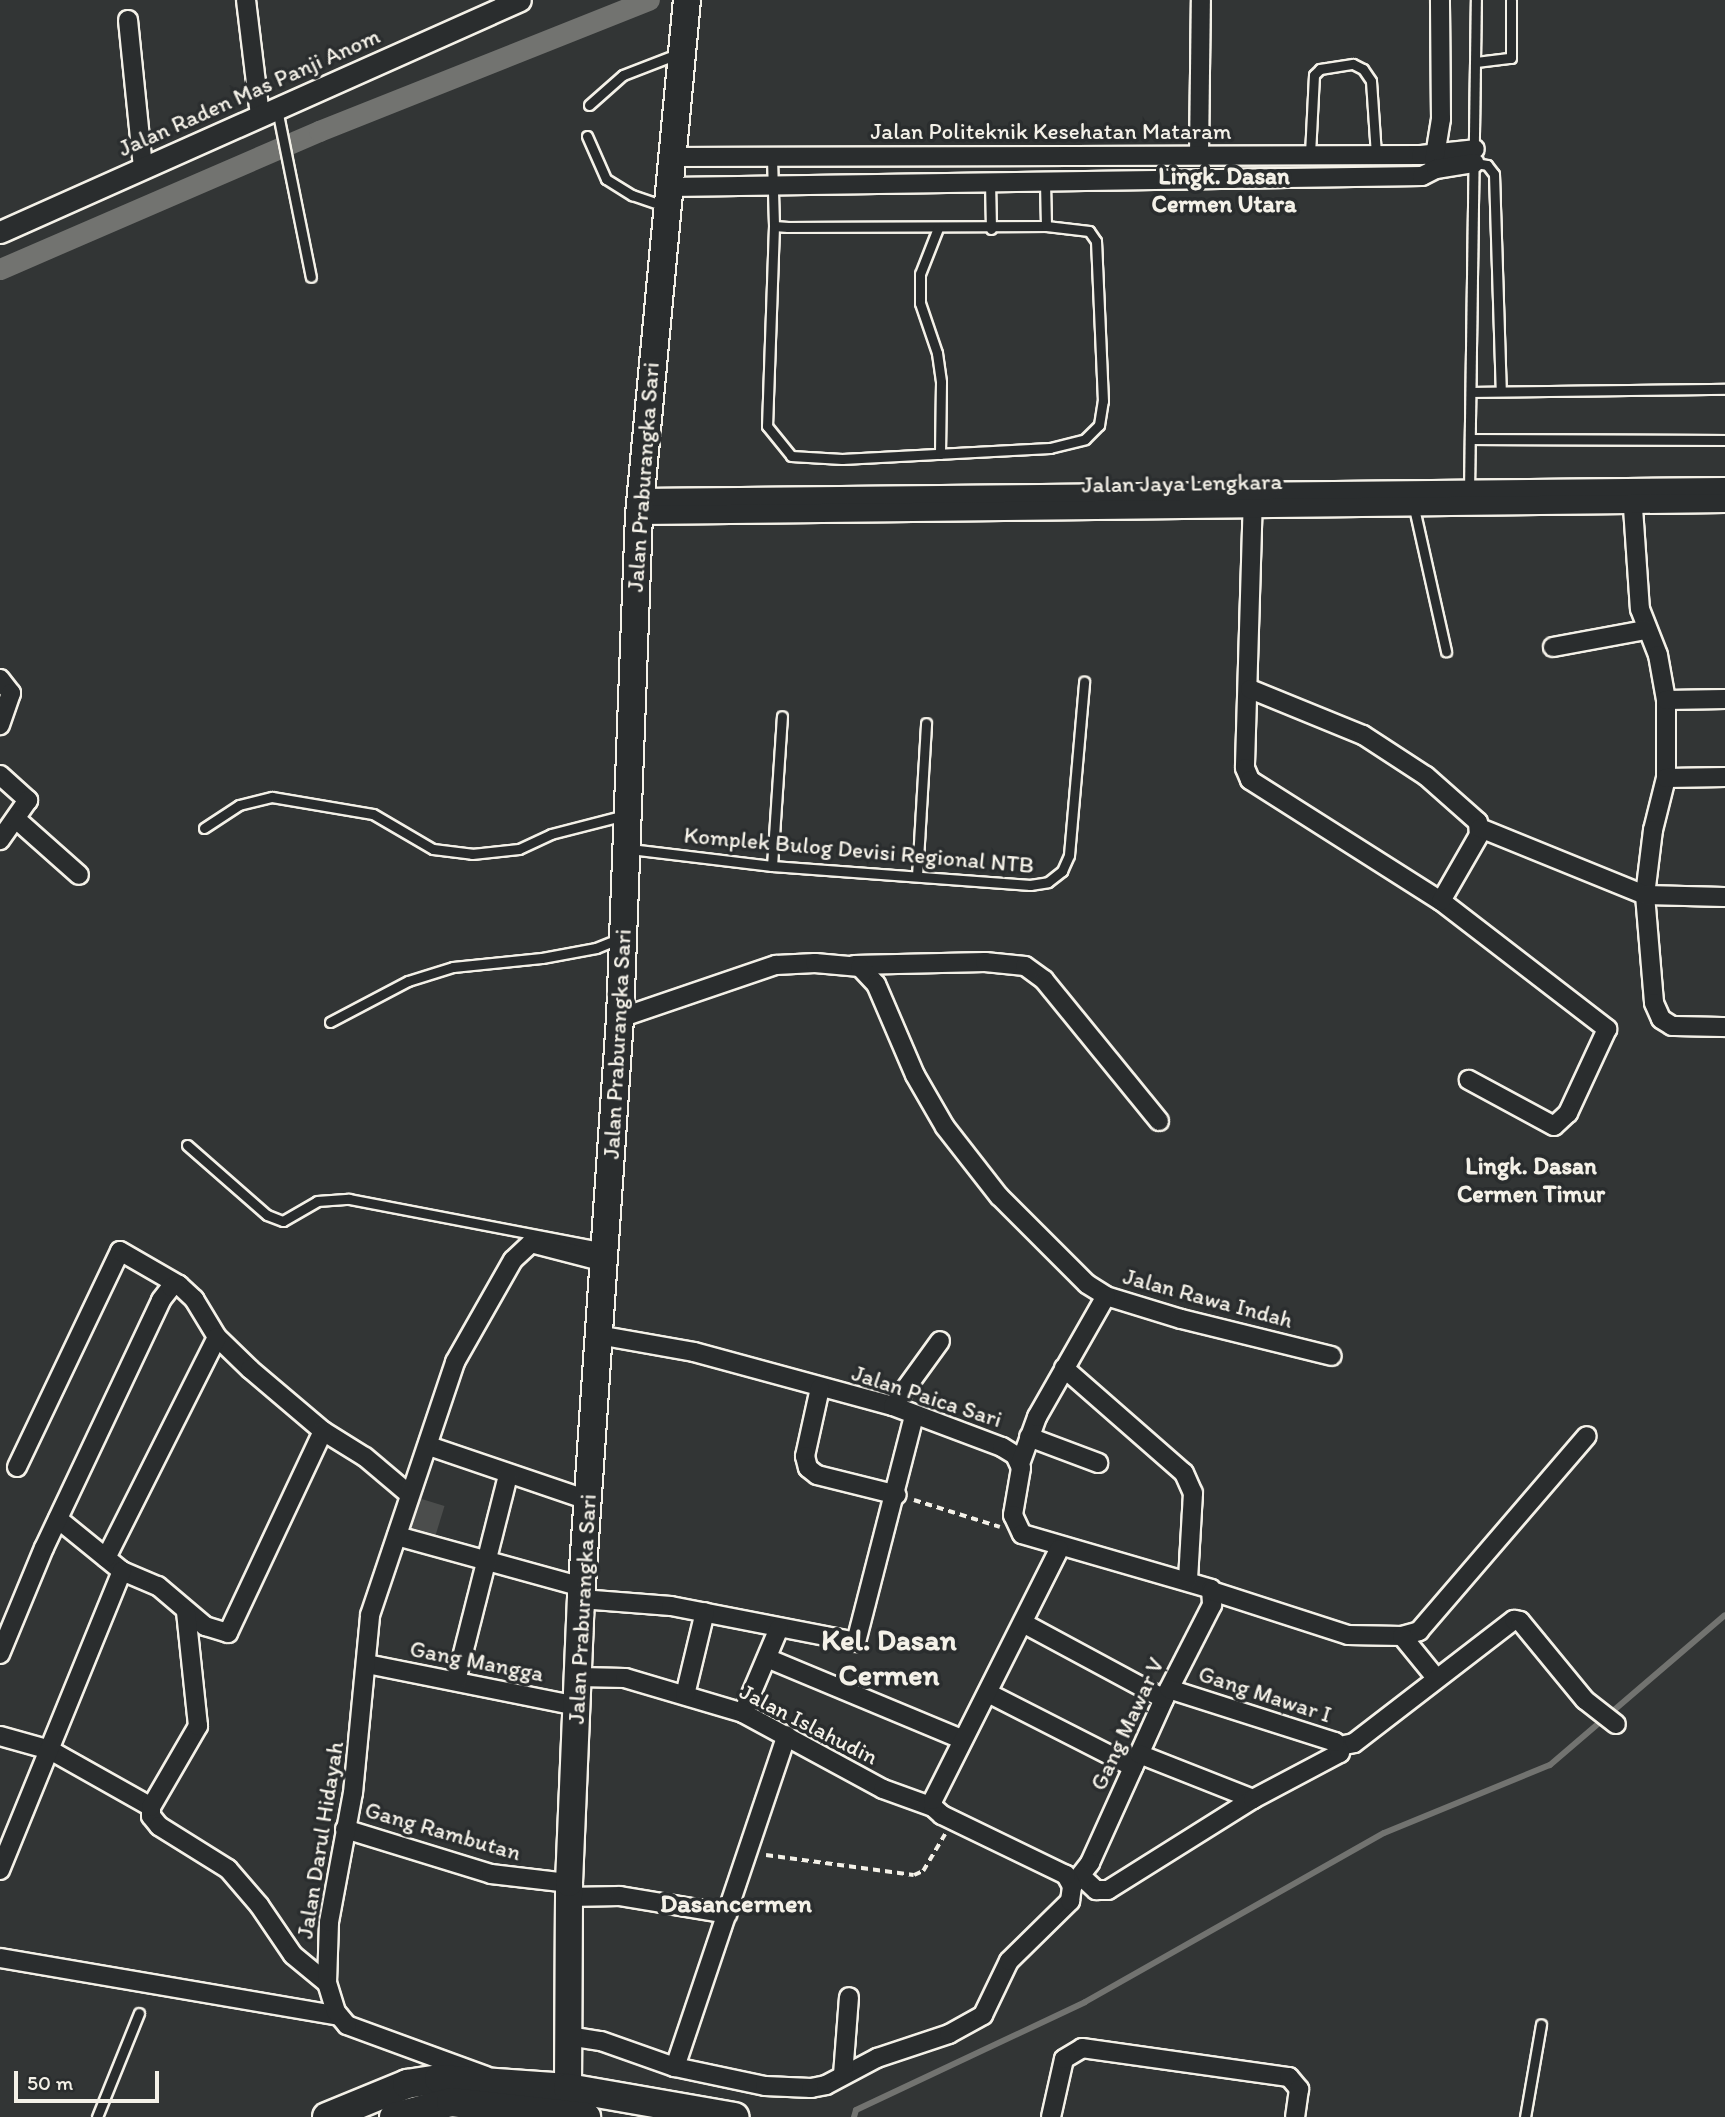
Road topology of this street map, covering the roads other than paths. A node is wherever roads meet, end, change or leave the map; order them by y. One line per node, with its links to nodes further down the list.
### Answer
1 (246, 0): 12 (street)
2 (520, 0): 12 (street, Jalan Raden Mas Panji Anom)
3 (687, 0): 9 (main road, Jalan Praburangka Sari)
4 (1201, 0): 14 (street)
5 (1440, 0): 22 (street)
6 (1476, 0): 10 (lane)
7 (1511, 0): 10 (lane)
8 (128, 20): 23 (street)
9 (681, 53): 11 (lane); 20 (main road, Jalan Praburangka Sari)
10 (1476, 62): 19 (lane)
11 (589, 105)
12 (272, 116): 23 (street, Jalan Raden Mas Panji Anom); 35 (lane)
13 (587, 136): 29 (lane)
14 (1199, 154): 15 (street, Jalan Politeknik Kesehatan Mataram); 18 (street, Jalan Politeknik Kesehatan Mataram)
15 (1236, 154): 16 (street, Jalan Politeknik Kesehatan Mataram); 24 (street)
16 (1310, 154): 17 (street, Jalan Politeknik Kesehatan Mataram); 17 (lane)
17 (1376, 154): 22 (street, Jalan Politeknik Kesehatan Mataram)
18 (962, 156): 21 (street, Jalan Politeknik Kesehatan Mataram); 27 (street)
19 (1475, 156): 22 (street); 37 (lane); 38 (lane)
20 (670, 157): 21 (street, Jalan Politeknik Kesehatan Mataram); 29 (main road, Jalan Praburangka Sari)
21 (772, 158): 28 (lane)
22 (1434, 161): 24 (street)
23 (143, 167): 34 (street, Jalan Raden Mas Panji Anom)
24 (1237, 179): 26 (street)
25 (990, 181): 26 (street); 27 (street); 33 (lane)
26 (1045, 181): 31 (lane)
27 (963, 182): 28 (street)
28 (772, 185): 29 (street); 30 (lane)
29 (670, 197): 47 (main road, Jalan Praburangka Sari)
30 (774, 226): 32 (lane); 41 (lane)
31 (1046, 226): 33 (lane); 41 (lane)
32 (938, 228): 33 (lane); 41 (lane)
33 (991, 229)
34 (0, 232)
35 (311, 277)
36 (1725, 389): 37 (lane)
37 (1501, 391): 38 (lane)
38 (1473, 392): 39 (lane)
39 (1471, 439): 40 (lane); 45 (lane)
40 (1725, 440)
41 (940, 454)
42 (1725, 487): 43 (street, Jalan Jaya Lengkara)
43 (1632, 497): 45 (street, Jalan Jaya Lengkara); 46 (street, Jalan Jaya Lengkara); 49 (street)
44 (1253, 499): 45 (street, Jalan Jaya Lengkara); 47 (street, Jalan Jaya Lengkara); 48 (street, Jalan Jaya Lengkara); 54 (street)
45 (1469, 500): 48 (street, Jalan Jaya Lengkara)
46 (1725, 503)
47 (639, 506): 63 (main road, Jalan Praburangka Sari)
48 (1414, 508): 51 (lane)
49 (1646, 631): 50 (street); 56 (street)
50 (1553, 647)
51 (1446, 651)
52 (0, 679): 59 (street)
53 (1084, 682): 71 (lane, Komplek Bulog Devisi Regional NTB)
54 (1250, 689): 66 (street); 74 (street)
55 (1725, 699): 56 (street)
56 (1666, 700): 62 (street)
57 (782, 716): 69 (lane)
58 (926, 723): 71 (lane)
59 (0, 724)
60 (0, 775): 64 (street)
61 (1725, 777): 62 (street)
62 (1666, 778): 72 (street)
63 (626, 815): 65 (lane); 68 (main road, Jalan Praburangka Sari)
64 (16, 819): 67 (street); 70 (street)
65 (204, 828)
66 (1480, 828): 72 (street); 74 (street)
67 (0, 840)
68 (625, 849): 69 (lane, Komplek Bulog Devisi Regional NTB); 75 (main road, Jalan Praburangka Sari)
69 (772, 866): 71 (lane, Komplek Bulog Devisi Regional NTB)
70 (79, 875)
71 (917, 876)
72 (1645, 895): 73 (street); 79 (street)
73 (1725, 897)
74 (1441, 901): 80 (street)
75 (623, 937): 77 (main road, Jalan Praburangka Sari); 78 (lane)
76 (854, 965): 77 (street); 81 (street); 85 (street, Jalan Rawa Indah)
77 (620, 1018): 83 (main road, Jalan Praburangka Sari)
78 (330, 1022)
79 (1725, 1027)
80 (1469, 1080)
81 (1158, 1121)
82 (187, 1145): 83 (lane)
83 (605, 1255): 86 (main road, Jalan Praburangka Sari); 97 (street, Jalan Darul Hidayah)
84 (179, 1285): 87 (street); 100 (street); 105 (street)
85 (1106, 1296): 89 (street, Jalan Rawa Indah); 90 (street)
86 (598, 1335): 91 (street, Jalan Paica Sari); 104 (main road, Jalan Praburangka Sari)
87 (217, 1337): 94 (street); 108 (street)
88 (940, 1341): 92 (street)
89 (1332, 1356)
90 (1065, 1368): 96 (street); 111 (street, Gang Mawar V)
91 (820, 1388): 92 (street, Jalan Paica Sari); 103 (street)
92 (893, 1406): 93 (street, Jalan Paica Sari)
93 (914, 1416): 99 (street, Jalan Paica Sari); 103 (street)
94 (323, 1431): 102 (street); 113 (street)
95 (1587, 1436): 117 (street)
96 (1029, 1437): 98 (street); 99 (street)
97 (429, 1446): 101 (street); 102 (street, Jalan Darul Hidayah)
98 (1097, 1463)
99 (1020, 1464): 107 (street)
100 (17, 1467)
101 (508, 1475): 104 (street); 109 (street)
102 (409, 1494): 106 (street, Jalan Darul Hidayah)
103 (897, 1495): 116 (street)
104 (588, 1500): 112 (main road, Jalan Praburangka Sari)
105 (58, 1519): 108 (street); 118 (street)
106 (397, 1536): 109 (street); 120 (street, Jalan Darul Hidayah)
107 (1059, 1549): 111 (street); 115 (street)
108 (106, 1558): 110 (street)
109 (486, 1559): 112 (street); 123 (street)
110 (122, 1571): 113 (street); 134 (street)
111 (1201, 1585): 117 (street); 125 (street, Gang Mawar V)
112 (582, 1593): 114 (street); 121 (main road, Jalan Praburangka Sari)
113 (186, 1612): 137 (street)
114 (705, 1612): 116 (street); 126 (street)
115 (1023, 1623): 124 (street); 125 (street, Gang Mawar I)
116 (779, 1628): 119 (street)
117 (1402, 1636): 122 (street)
118 (0, 1654)
119 (769, 1659): 128 (street); 132 (street)
120 (367, 1664): 123 (street, Gang Mangga); 139 (street, Jalan Darul Hidayah)
121 (579, 1677): 126 (street, Jalan Islahudin); 127 (main road, Jalan Praburangka Sari)
122 (1437, 1679): 129 (street); 133 (street)
123 (456, 1681): 127 (street, Gang Mangga)
124 (988, 1693): 132 (street); 135 (street)
125 (1166, 1694): 133 (street, Gang Mawar I); 135 (street, Gang Mawar V)
126 (685, 1695): 128 (street, Jalan Islahudin)
127 (578, 1706): 142 (main road, Jalan Praburangka Sari)
128 (743, 1713): 130 (street, Jalan Islahudin)
129 (1616, 1724)
130 (787, 1735): 138 (street, Jalan Islahudin); 143 (street)
131 (0, 1736): 134 (street)
132 (961, 1739): 138 (street)
133 (1340, 1749): 136 (street)
134 (50, 1750): 137 (street); 140 (street)
135 (1136, 1760): 136 (street); 141 (street, Gang Mawar V)
136 (1253, 1799): 141 (street, Jalan Islahudin)
137 (151, 1807): 145 (street)
138 (933, 1807): 141 (street, Jalan Islahudin)
139 (345, 1829): 142 (street, Gang Rambutan); 145 (street, Jalan Darul Hidayah)
140 (0, 1870)
141 (1077, 1881): 152 (street, Gang Mawar V)
142 (569, 1890): 143 (street, Gang Rambutan); 150 (main road, Jalan Praburangka Sari)
143 (728, 1914): 151 (street)
144 (0, 1958): 148 (street)
145 (327, 1983): 148 (street, Jalan Darul Hidayah)
146 (849, 1997): 152 (street)
147 (139, 2013): 155 (lane)
148 (339, 2016): 153 (street)
149 (1541, 2024): 161 (lane)
150 (568, 2036): 151 (street, Gang Mawar V); 154 (main road, Jalan Praburangka Sari)
151 (675, 2067): 152 (street, Gang Mawar V)
152 (843, 2075)
153 (506, 2083): 154 (highway); 156 (highway)
154 (572, 2109): 157 (highway); 158 (highway)
155 (97, 2117)
156 (327, 2117)
157 (394, 2117)
158 (734, 2117)
159 (1051, 2117): 160 (street)
160 (1295, 2117)
161 (1525, 2117)

